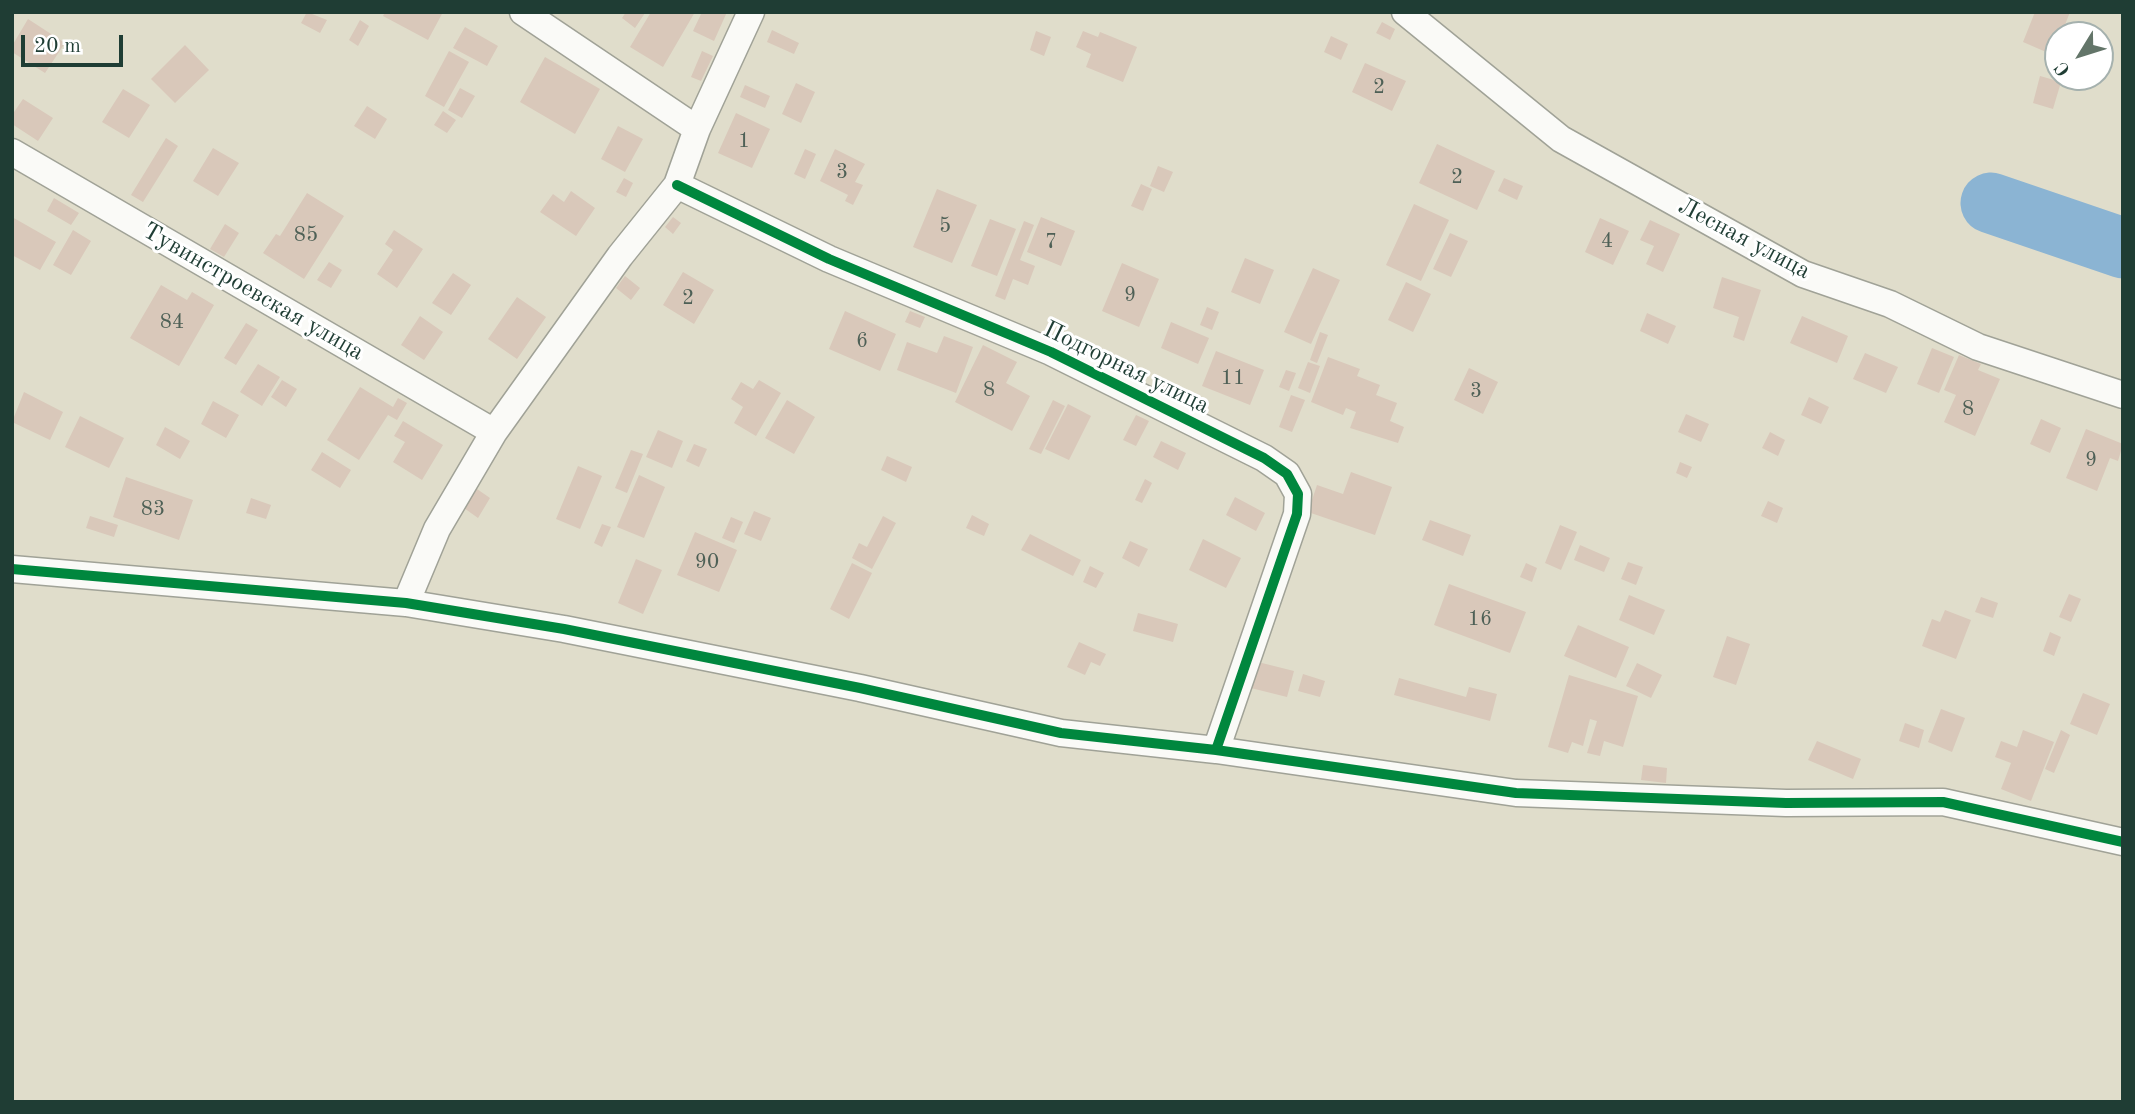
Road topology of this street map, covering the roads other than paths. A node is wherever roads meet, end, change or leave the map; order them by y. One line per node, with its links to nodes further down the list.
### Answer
1 (523, 12): 4 (street)
2 (751, 12): 4 (street)
3 (1405, 12): 7 (street, Лесная улица)
4 (697, 129): 6 (street)
5 (12, 152): 8 (street, Тувинстроевская улица)
6 (677, 185): 8 (street); 11 (street, Подгорная улица)
7 (2123, 395)
8 (494, 432): 10 (street)
9 (12, 569): 10 (street)
10 (406, 603): 11 (street)
11 (1216, 750): 12 (street)
12 (2123, 842)

